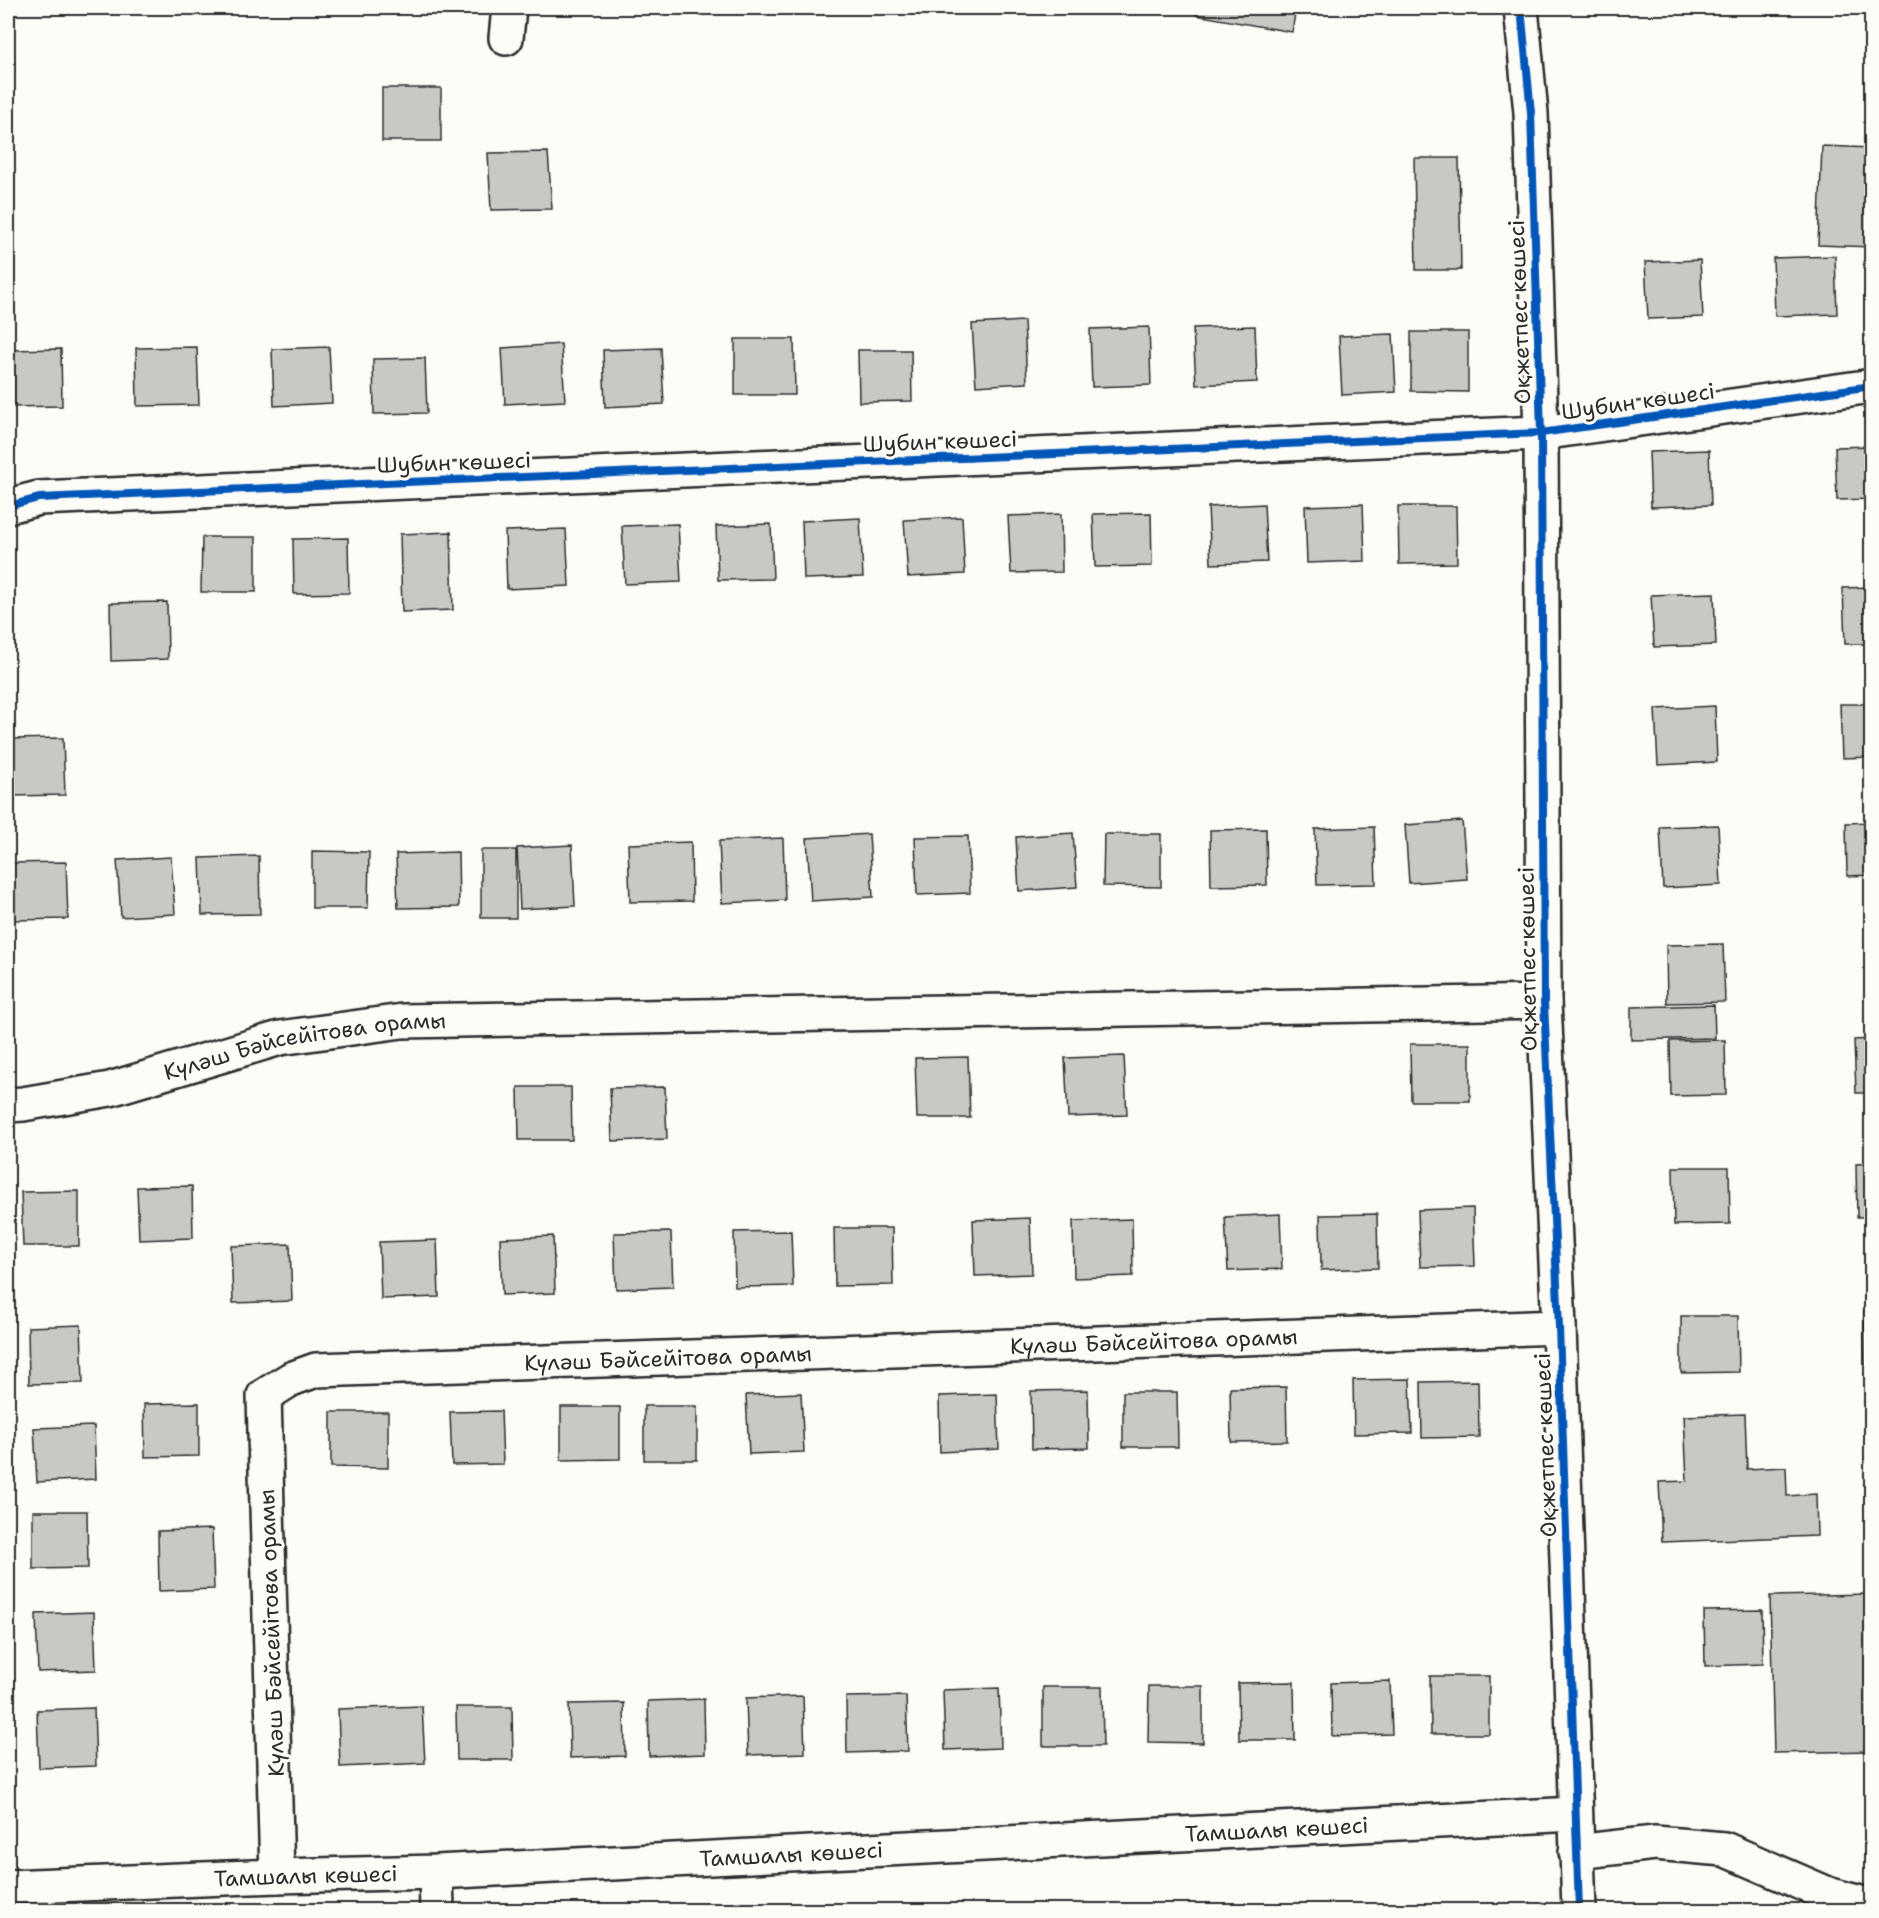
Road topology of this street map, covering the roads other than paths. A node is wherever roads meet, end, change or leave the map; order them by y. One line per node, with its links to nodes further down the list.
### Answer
1 (1521, 8): 3 (street, Оқжетпес көшесі)
2 (1872, 386): 3 (street, Шубин көшесі)
3 (1541, 433): 4 (street, Шубин көшесі); 5 (street, Оқжетпес көшесі)
4 (8, 506)
5 (1544, 1002): 6 (street, Күләш Бәйсейітова орамы); 7 (street, Оқжетпес көшесі)
6 (8, 1105)
7 (1559, 1327): 8 (street, Оқжетпес көшесі); 11 (street, Күләш Бәйсейітова орамы)
8 (1575, 1814): 9 (street, Оқжетпес көшесі); 10 (street, Тамшалы көшесі)
9 (1576, 1852): 13 (street); 16 (street, Оқжетпес көшесі)
10 (436, 1872): 11 (street, Тамшалы көшесі); 15 (street)
11 (277, 1876): 12 (street, Тамшалы көшесі)
12 (8, 1887)
13 (1831, 1903): 14 (street)
14 (1872, 1906)
15 (437, 1911)
16 (1579, 1911)

